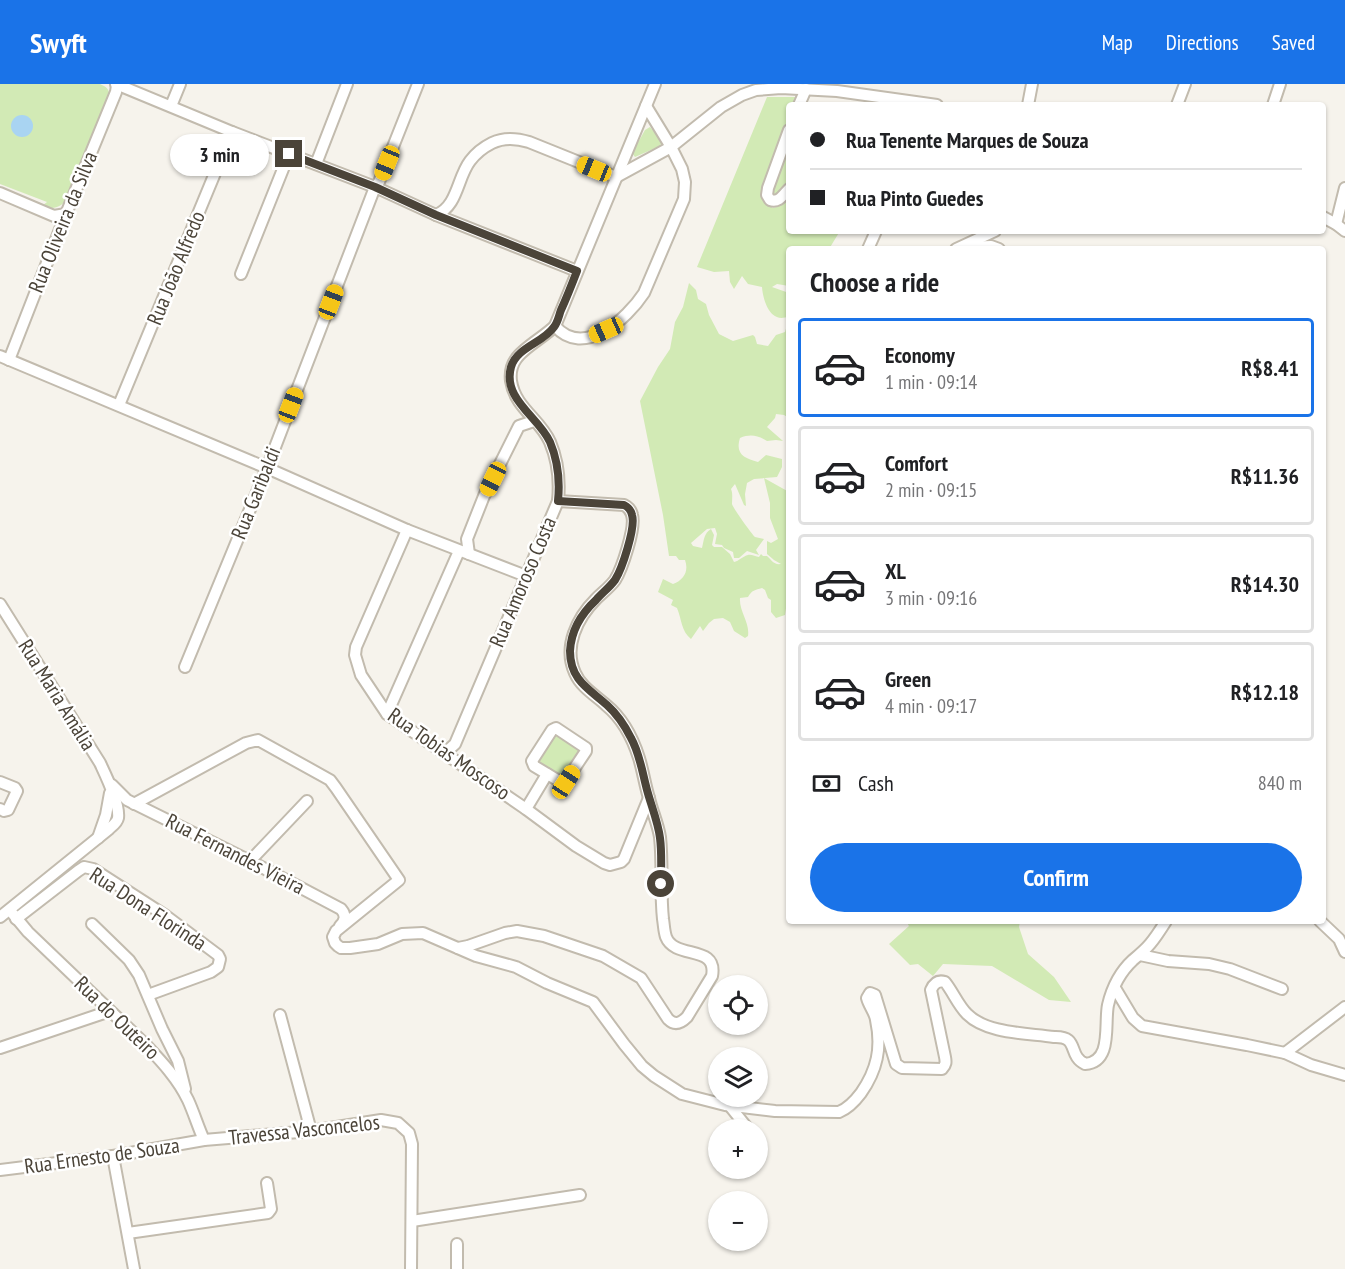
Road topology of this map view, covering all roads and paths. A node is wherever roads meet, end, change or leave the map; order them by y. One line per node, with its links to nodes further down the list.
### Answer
1 (117, 84): 16 (street); 28 (street, Rua Oliveira da Silva)
2 (180, 84): 16 (street)
3 (347, 84): 22 (street)
4 (418, 84): 24 (street, Rua Garibaldi)
5 (655, 84): 17 (street)
6 (1032, 84): 13 (street)
7 (1185, 84): 14 (street)
8 (1280, 84): 15 (street)
9 (743, 89): 10 (street); 20 (street)
10 (806, 89): 11 (street); 12 (street)
11 (800, 102)
12 (916, 102)
13 (1029, 102)
14 (1178, 102)
15 (1274, 102)
16 (171, 106): 18 (street)
17 (646, 106): 20 (street); 23 (street)
18 (232, 132): 21 (street); 38 (street, Rua João Alfredo)
19 (786, 138): 26 (street)
20 (671, 147): 23 (street); 36 (street)
21 (289, 154): 22 (street); 35 (street)
22 (316, 164): 24 (street)
23 (615, 177): 29 (street); 34 (street)
24 (375, 187): 29 (street); 40 (street, Rua Garibaldi)
25 (1345, 188): 31 (street)
26 (786, 192)
27 (0, 193): 28 (street)
28 (66, 214): 37 (street, Rua Oliveira da Silva)
29 (436, 215): 34 (street)
30 (1326, 220): 31 (street)
31 (1341, 228)
32 (988, 234): 33 (street)
33 (962, 246)
34 (577, 271): 36 (street)
35 (241, 274)
36 (555, 326): 39 (street, Rua Amoroso Costa)
37 (4, 358): 38 (street)
38 (119, 405): 40 (street)
39 (534, 421): 41 (street, Rua Amoroso Costa); 43 (street)
40 (267, 468): 42 (street); 46 (street, Rua Garibaldi)
41 (558, 501): 44 (street, Rua Amoroso Costa); 52 (street)
42 (407, 530): 43 (street); 47 (street, Rua Tobias Moscoso)
43 (464, 553): 44 (street); 47 (street)
44 (526, 576): 48 (street, Rua Amoroso Costa)
45 (0, 604): 51 (street, Rua Maria Amália)
46 (185, 667)
47 (387, 714): 48 (street, Rua Tobias Moscoso)
48 (445, 753): 56 (street, Rua Tobias Moscoso)
49 (547, 774): 49 (street); 56 (street)
50 (0, 782): 55 (street)
51 (110, 785): 54 (street, Rua Fernandes Vieira); 58 (street)
52 (649, 798): 56 (street, Rua Tobias Moscoso); 67 (street)
53 (307, 801): 57 (street)
54 (134, 804): 57 (street, Rua Fernandes Vieira); 65 (street)
55 (0, 809)
56 (526, 809)
57 (250, 861): 65 (street, Rua Fernandes Vieira)
58 (33, 891): 59 (street); 60 (street)
59 (37, 903): 60 (street, Rua Dona Florinda); 72 (street, Rua Dona Florinda)
60 (13, 914): 61 (street); 74 (street, Rua do Outeiro)
61 (0, 917)
62 (92, 924): 72 (street)
63 (1164, 924): 69 (street)
64 (1323, 924): 66 (street)
65 (335, 934): 67 (street)
66 (1342, 943): 68 (street)
67 (458, 948): 80 (street)
68 (1345, 952)
69 (1140, 956): 70 (street); 71 (street)
70 (1114, 988): 77 (street); 82 (street)
71 (1282, 989)
72 (148, 995): 79 (street)
73 (1345, 1007): 77 (street)
74 (110, 1011): 76 (street); 79 (street, Rua do Outeiro)
75 (280, 1015): 84 (street)
76 (1, 1046)
77 (1285, 1053): 78 (street)
78 (1345, 1075)
79 (187, 1098): 85 (street, Rua do Outeiro)
80 (708, 1100)
81 (731, 1107): 83 (street)
82 (744, 1107)
83 (740, 1119)
84 (311, 1131): 85 (street, Travessa Vasconcelos); 90 (street, Travessa Vasconcelos)
85 (204, 1140): 86 (street, Rua Ernesto de Souza)
86 (114, 1156): 87 (street, Rua Ernesto de Souza); 91 (street)
87 (0, 1170)
88 (267, 1184): 91 (street)
89 (580, 1195): 90 (street)
90 (412, 1221): 94 (street, Travessa Vasconcelos)
91 (128, 1233): 93 (street)
92 (457, 1244): 95 (street)
93 (134, 1269)
94 (411, 1269)
95 (457, 1269)

